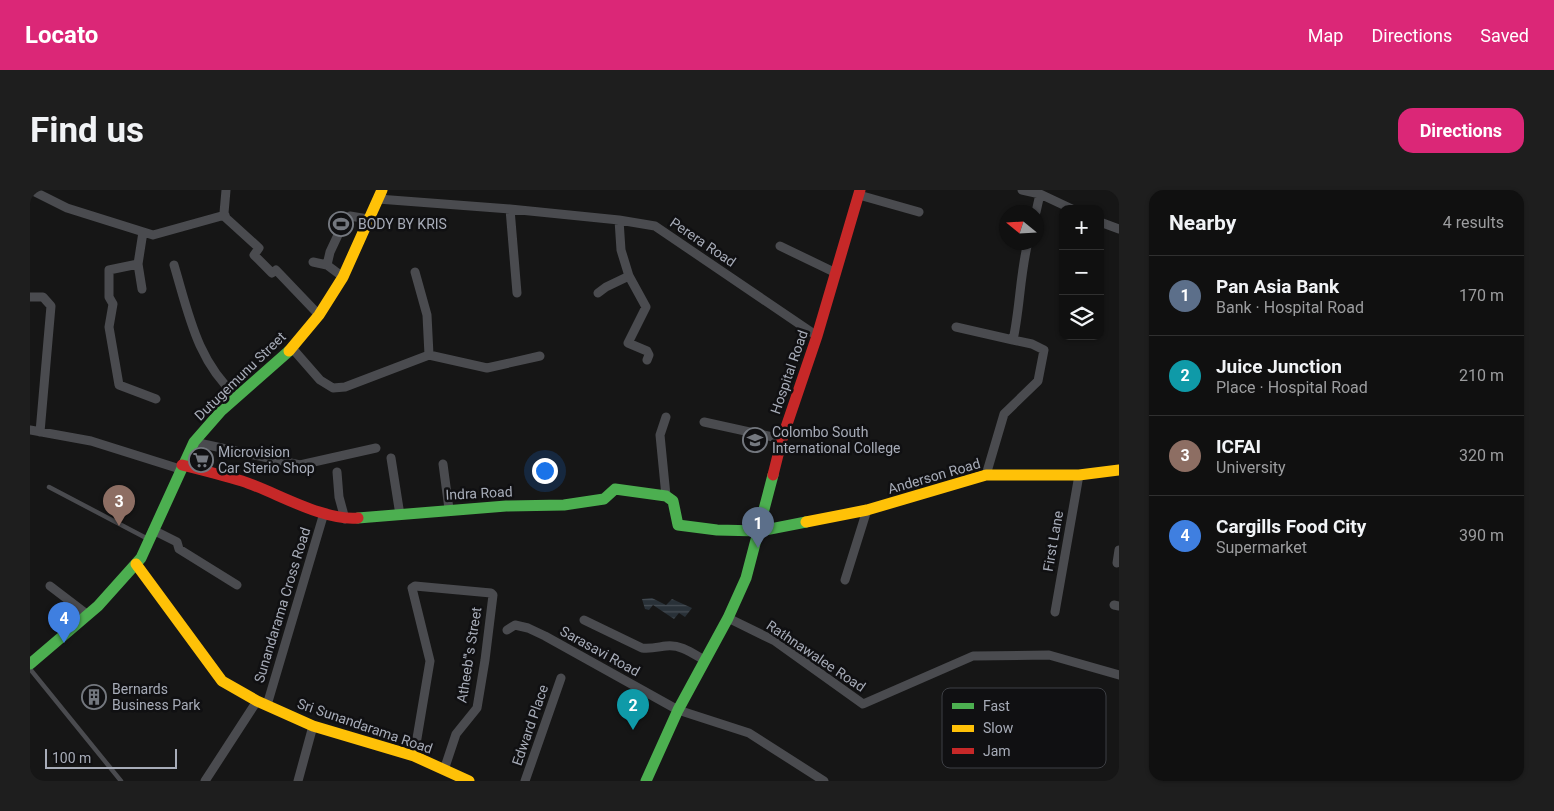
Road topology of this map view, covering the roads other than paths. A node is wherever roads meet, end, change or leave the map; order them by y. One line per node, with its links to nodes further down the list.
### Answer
1 (31, 190): 16 (street)
2 (226, 190): 11 (street)
3 (1022, 190): 5 (street)
4 (859, 192): 10 (street); 24 (main road, Hospital Road)
5 (1040, 194): 7 (street); 8 (street)
6 (380, 195): 9 (street, Perera Road); 12 (main road, Dutugemunu Street)
7 (1038, 205)
8 (1063, 205)
9 (510, 208): 13 (street, Perera Road); 28 (street)
10 (919, 212)
11 (224, 216): 16 (street); 31 (street)
12 (368, 219): 22 (street); 25 (main road, Dutugemunu Street)
13 (619, 220): 26 (street); 33 (street, Perera Road)
14 (1104, 223): 15 (street)
15 (1119, 229)
16 (143, 232): 20 (street)
17 (780, 246): 24 (street)
18 (1026, 250): 34 (street)
19 (313, 262): 22 (street)
20 (138, 264): 27 (street); 40 (street)
21 (174, 265): 39 (street)
22 (327, 265): 25 (street)
23 (416, 272): 36 (street)
24 (836, 273): 33 (main road, Hospital Road)
25 (343, 276): 31 (main road, Dutugemunu Street)
26 (629, 276): 29 (street); 38 (street)
27 (142, 289)
28 (517, 293)
29 (598, 293)
30 (30, 297): 44 (street)
31 (319, 315): 35 (main road, Dutugemunu Street)
32 (956, 327): 34 (street)
33 (817, 336): 45 (main road, Hospital Road)
34 (1013, 340): 53 (street)
35 (292, 348): 36 (street); 39 (main road, Dutugemunu Street)
36 (429, 356): 37 (street)
37 (540, 356)
38 (647, 360)
39 (237, 397): 46 (main road, Dutugemunu Street)
40 (156, 399)
41 (666, 417): 56 (street)
42 (704, 422): 45 (street)
43 (30, 430): 44 (street)
44 (40, 432): 50 (street)
45 (782, 439): 62 (main road, Hospital Road)
46 (194, 442): 47 (street); 50 (main road, Dutugemunu Street)
47 (376, 448)
48 (391, 458): 60 (street)
49 (443, 464): 57 (street)
50 (181, 467): 59 (main road, Indra Road); 63 (main road, Dutugemunu Street)
51 (1119, 470): 54 (main road, Anderson Road)
52 (338, 472): 61 (street)
53 (986, 475): 54 (main road, Anderson Road); 58 (main road, Anderson Road)
54 (1078, 475): 70 (street, First Lane)
55 (49, 487): 63 (lane)
56 (666, 496): 57 (main road, Indra Road); 62 (main road)
57 (449, 509): 60 (main road, Indra Road)
58 (867, 510): 62 (main road, Anderson Road); 67 (street)
59 (324, 513): 61 (main road, Indra Road); 80 (street, Sunandarama Cross Road)
60 (400, 515): 61 (main road, Indra Road)
61 (345, 519)
62 (760, 531): 72 (main road, Hospital Road)
63 (152, 535): 66 (main road, Dutugemunu Street); 68 (street)
64 (1119, 550): 65 (street)
65 (1117, 563)
66 (136, 564): 71 (main road, Dutugemunu Street); 80 (main road, Sri Sunandarama Road)
67 (845, 580)
68 (237, 585)
69 (50, 586): 71 (street)
70 (1055, 612)
71 (88, 615): 76 (main road, Dutugemunu Street)
72 (728, 618): 75 (main road, Hospital Road); 78 (street, Rathnawalee Road)
73 (584, 620): 75 (street)
74 (507, 630): 81 (street, Sarasavi Road)
75 (704, 660): 81 (main road, Hospital Road)
76 (30, 664)
77 (30, 670): 86 (lane)
78 (1119, 675)
79 (561, 678): 90 (street, Edward Place)
80 (262, 703): 82 (main road, Sri Sunandarama Road); 87 (street, Sunandarama Cross Road)
81 (678, 710): 85 (street, Sarasavi Road); 91 (main road, Hospital Road)
82 (313, 726): 83 (main road, Sri Sunandarama Road); 88 (street)
83 (414, 756): 84 (main road, Sri Sunandarama Road); 84 (street, Atheeb'''s Street)
84 (444, 770): 89 (main road, Sri Sunandarama Road)
85 (811, 778): 92 (street, Sarasavi Road)
86 (121, 781)
87 (204, 781)
88 (298, 781)
89 (469, 781)
90 (525, 781)
91 (646, 781)
92 (824, 781)

